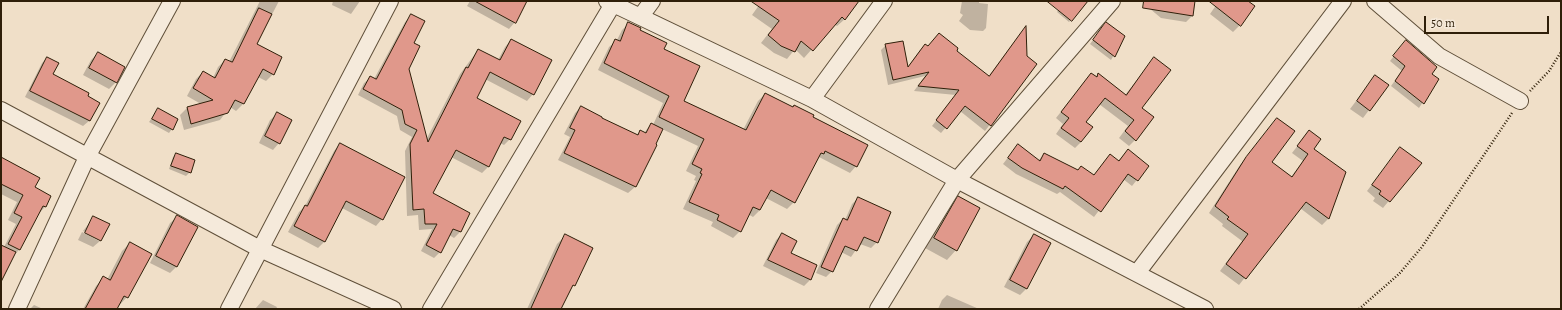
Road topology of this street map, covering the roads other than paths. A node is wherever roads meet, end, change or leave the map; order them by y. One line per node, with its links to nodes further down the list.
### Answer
1 (172, 1): 13 (street)
2 (390, 1): 15 (street)
3 (652, 1): 9 (street)
4 (884, 1): 10 (street)
5 (1112, 1): 14 (street)
6 (1343, 1): 16 (street)
7 (1375, 1): 11 (street)
8 (610, 3): 9 (street); 20 (street)
9 (641, 16): 10 (street)
10 (812, 99): 14 (street)
11 (1520, 101)
12 (1, 110): 13 (street)
13 (87, 157): 15 (street); 17 (street)
14 (957, 180): 16 (street); 21 (street)
15 (260, 248): 18 (street); 19 (street)
16 (1137, 273): 22 (street)
17 (17, 309)
18 (229, 309)
19 (393, 309)
20 (431, 309)
21 (878, 309)
22 (1205, 309)

